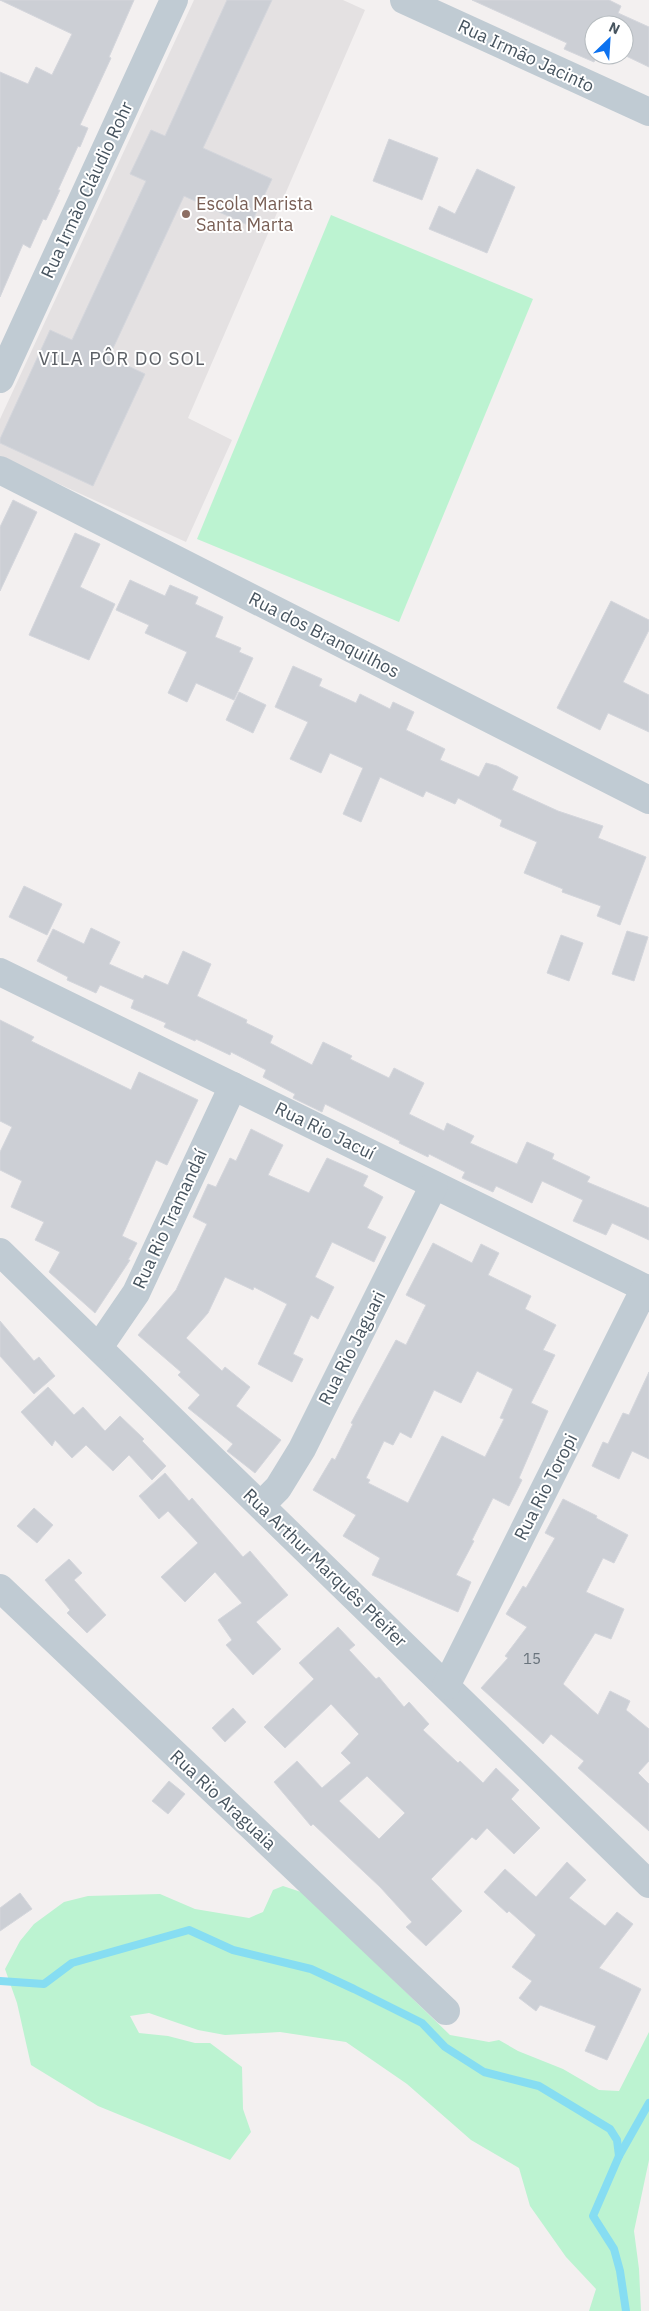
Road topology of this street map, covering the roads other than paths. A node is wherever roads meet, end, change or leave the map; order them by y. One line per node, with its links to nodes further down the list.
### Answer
1 (174, 0): 4 (street, Rua Irmão Cláudio Rohr)
2 (404, 0): 3 (street, Rua Irmão Jacinto)
3 (649, 112)
4 (0, 379)
5 (0, 470): 6 (street, Rua dos Branquilhos)
6 (649, 800)
7 (0, 972): 8 (street, Rua Rio Jacuí)
8 (233, 1086): 9 (street, Rua Rio Jacuí); 12 (street, Rua Rio Tramandaí)
9 (434, 1185): 11 (street, Rua Rio Jacuí); 13 (street, Rua Rio Jaguari)
10 (0, 1252): 12 (street, Rua Arthur Marquês Pfeifer)
11 (647, 1289): 15 (street, Rua Rio Toropi)
12 (99, 1347): 13 (street, Rua Arthur Marquês Pfeifer)
13 (261, 1505): 15 (street, Rua Arthur Marquês Pfeifer)
14 (0, 1588): 17 (street, Rua Rio Araguaia)
15 (446, 1686): 16 (street, Rua Arthur Marquês Pfeifer)
16 (649, 1884)
17 (446, 2011)

